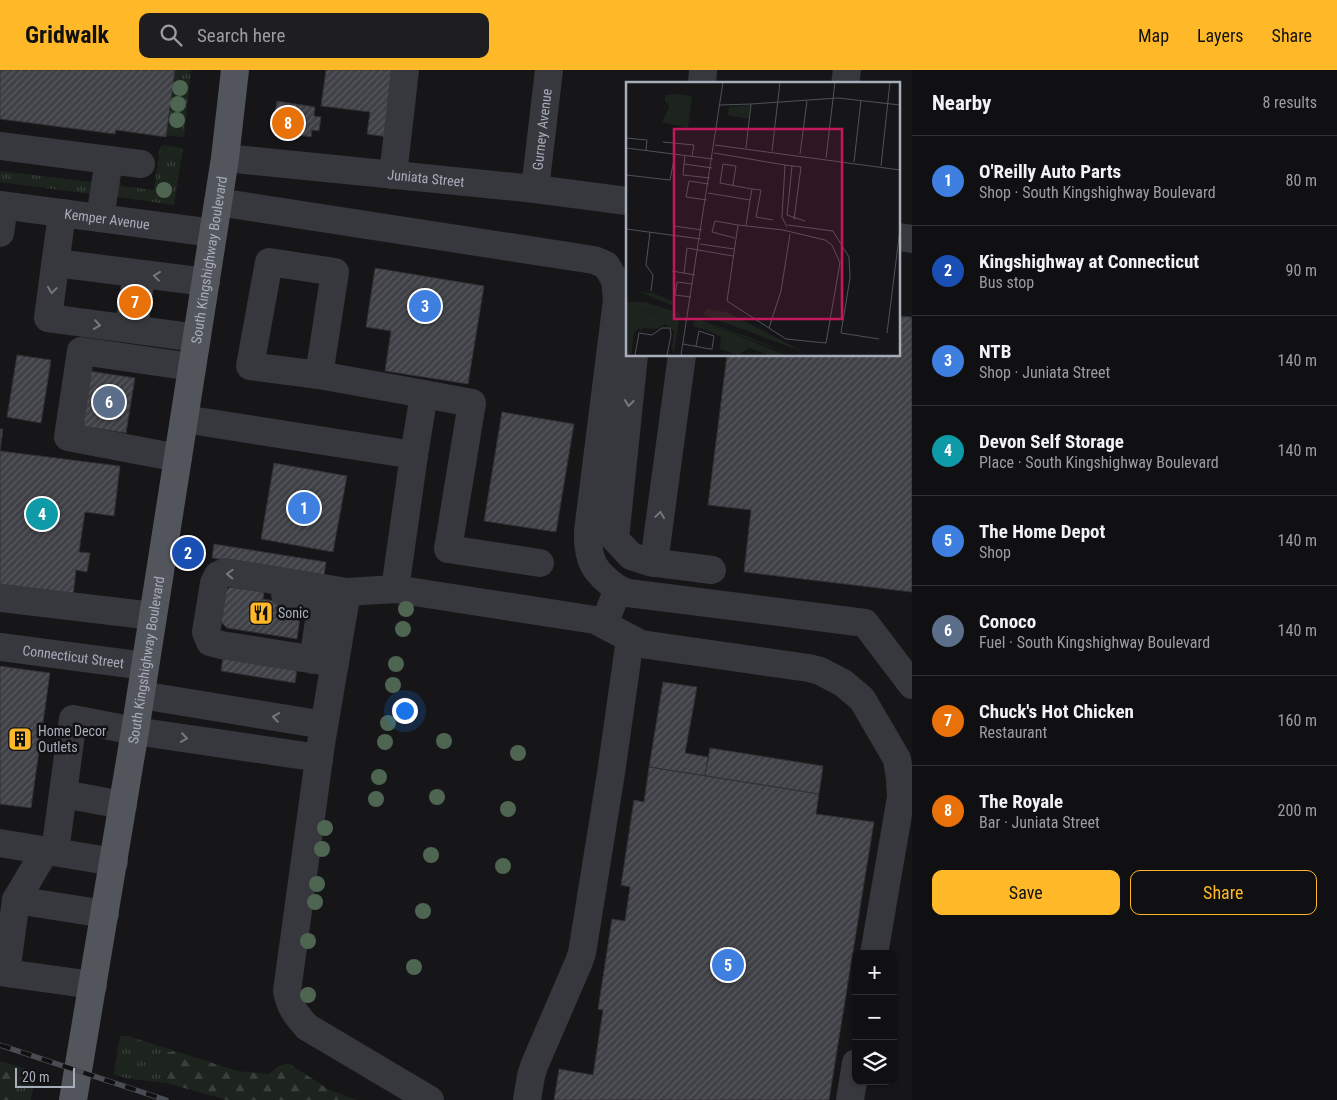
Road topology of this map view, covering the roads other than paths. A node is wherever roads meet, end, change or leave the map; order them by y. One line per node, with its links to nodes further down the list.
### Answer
1 (235, 70): 5 (main road, South Kingshighway Boulevard)
2 (405, 70): 8 (street)
3 (549, 70): 9 (street, Gurney Avenue)
4 (0, 146): 6 (street)
5 (225, 158): 8 (street, Juniata Street); 11 (main road, South Kingshighway Boulevard)
6 (109, 160): 7 (street); 14 (street)
7 (141, 164)
8 (393, 175): 9 (street, Juniata Street)
9 (535, 189): 10 (street, Juniata Street)
10 (626, 201)
11 (218, 202): 16 (main road, South Kingshighway Boulevard); 20 (street)
12 (2, 205): 13 (street, Kemper Avenue); 15 (street)
13 (62, 213): 14 (street, Kemper Avenue); 19 (street)
14 (100, 218): 16 (street, Kemper Avenue)
15 (0, 233)
16 (213, 233): 21 (main road, South Kingshighway Boulevard)
17 (899, 237): 18 (street)
18 (912, 239)
19 (56, 263): 21 (street, one-way to 19); 22 (street, one-way to 22)
20 (616, 267): 36 (street)
21 (206, 282): 22 (main road, South Kingshighway Boulevard)
22 (197, 338): 25 (main road, South Kingshighway Boulevard)
23 (634, 356): 32 (street, one-way to 32)
24 (682, 356): 32 (street, one-way to 24)
25 (192, 367): 28 (main road, South Kingshighway Boulevard); 30 (street)
26 (319, 375): 26 (street); 27 (street)
27 (424, 394): 29 (street); 31 (street)
28 (184, 419): 29 (street); 30 (main road, South Kingshighway Boulevard)
29 (414, 455): 35 (street)
30 (178, 458): 39 (main road, South Kingshighway Boulevard)
31 (540, 563)
32 (654, 563): 33 (street)
33 (712, 570)
34 (257, 577): 37 (street); 43 (street); 43 (street, one-way to 43)
35 (395, 589): 37 (street); 40 (street)
36 (618, 589): 40 (street); 45 (street)
37 (347, 592): 43 (street)
38 (2, 598): 39 (street)
39 (154, 616): 44 (main road, South Kingshighway Boulevard)
40 (604, 624): 41 (street)
41 (630, 639): 57 (street); 62 (street)
42 (0, 647): 44 (street, Connecticut Street)
43 (324, 662): 47 (street)
44 (146, 666): 46 (main road, South Kingshighway Boulevard)
45 (912, 685)
46 (141, 696): 47 (street, one-way to 46); 48 (main road, South Kingshighway Boulevard)
47 (324, 724): 49 (street)
48 (135, 732): 49 (street, one-way to 49); 50 (street); 51 (main road, South Kingshighway Boulevard)
49 (320, 758): 61 (street)
50 (63, 794): 51 (street); 53 (street)
51 (123, 805): 54 (main road, South Kingshighway Boulevard)
52 (0, 843): 53 (street)
53 (50, 851): 54 (street); 55 (street)
54 (114, 862): 56 (main road, South Kingshighway Boulevard)
55 (16, 900): 56 (street); 58 (street)
56 (105, 914): 58 (main road, South Kingshighway Boulevard)
57 (875, 950)
58 (93, 985): 60 (main road, South Kingshighway Boulevard)
59 (852, 1085): 63 (street)
60 (73, 1100)
61 (430, 1100)
62 (527, 1100)
63 (850, 1100)

